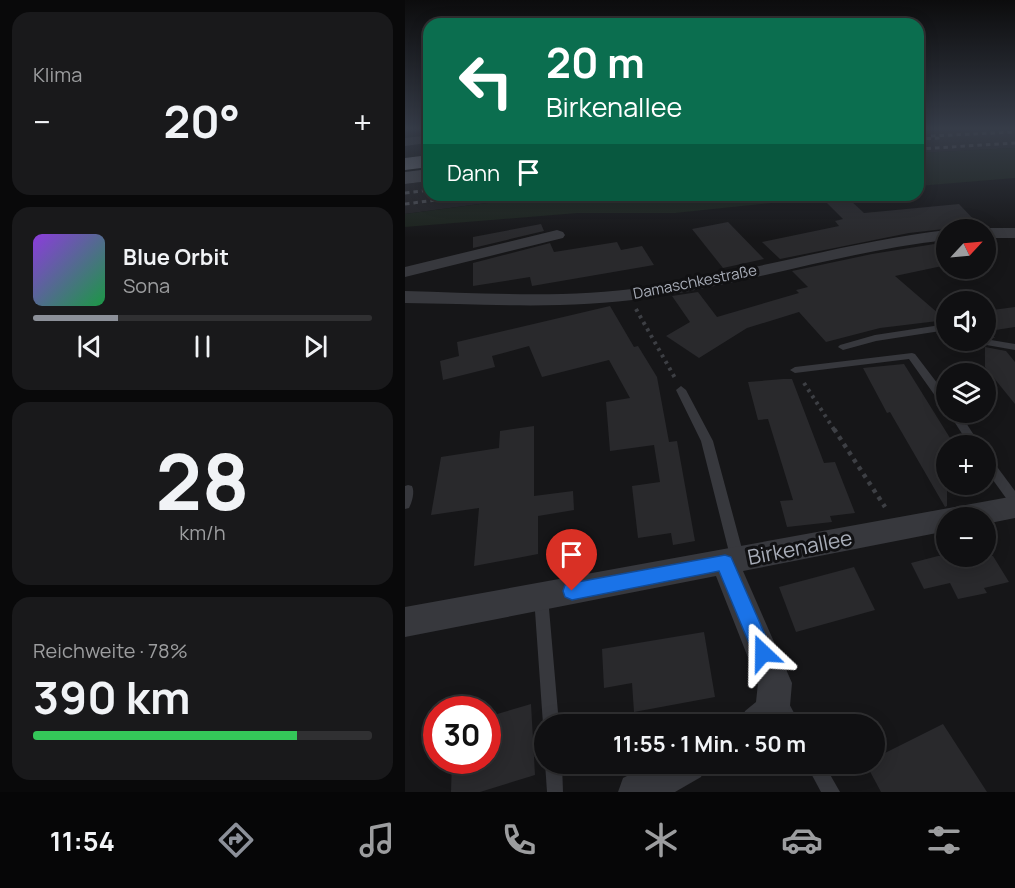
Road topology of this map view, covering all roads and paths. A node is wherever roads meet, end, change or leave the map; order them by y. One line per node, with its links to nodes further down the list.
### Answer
1 (423, 176): 2 (main road)
2 (405, 178)
3 (996, 233): 4 (street)
4 (1015, 233)
5 (557, 235): 7 (street)
6 (936, 237): 8 (street, Damaschkestraße)
7 (405, 272)
8 (628, 295): 9 (street, Damaschkestraße); 16 (path)
9 (405, 297)
10 (936, 329): 12 (lane)
11 (996, 344): 13 (lane)
12 (843, 347)
13 (1015, 347)
14 (795, 370): 15 (lane); 24 (path)
15 (936, 389)
16 (681, 390): 25 (lane)
17 (996, 474): 19 (lane)
18 (408, 490): 20 (lane)
19 (1015, 501)
20 (405, 504)
21 (1015, 507): 22 (street)
22 (996, 510)
23 (936, 521): 24 (street, Birkenallee)
24 (899, 528): 25 (street, Birkenallee)
25 (731, 561): 26 (street, Birkenallee); 28 (street)
26 (541, 597): 27 (street, Birkenallee); 29 (lane)
27 (405, 622)
28 (775, 696): 30 (street); 31 (lane)
29 (550, 714)
30 (770, 714)
31 (786, 714)
32 (554, 774): 35 (lane)
33 (670, 774): 36 (street)
34 (821, 774): 37 (lane)
35 (555, 790)
36 (637, 792)
37 (831, 792)

